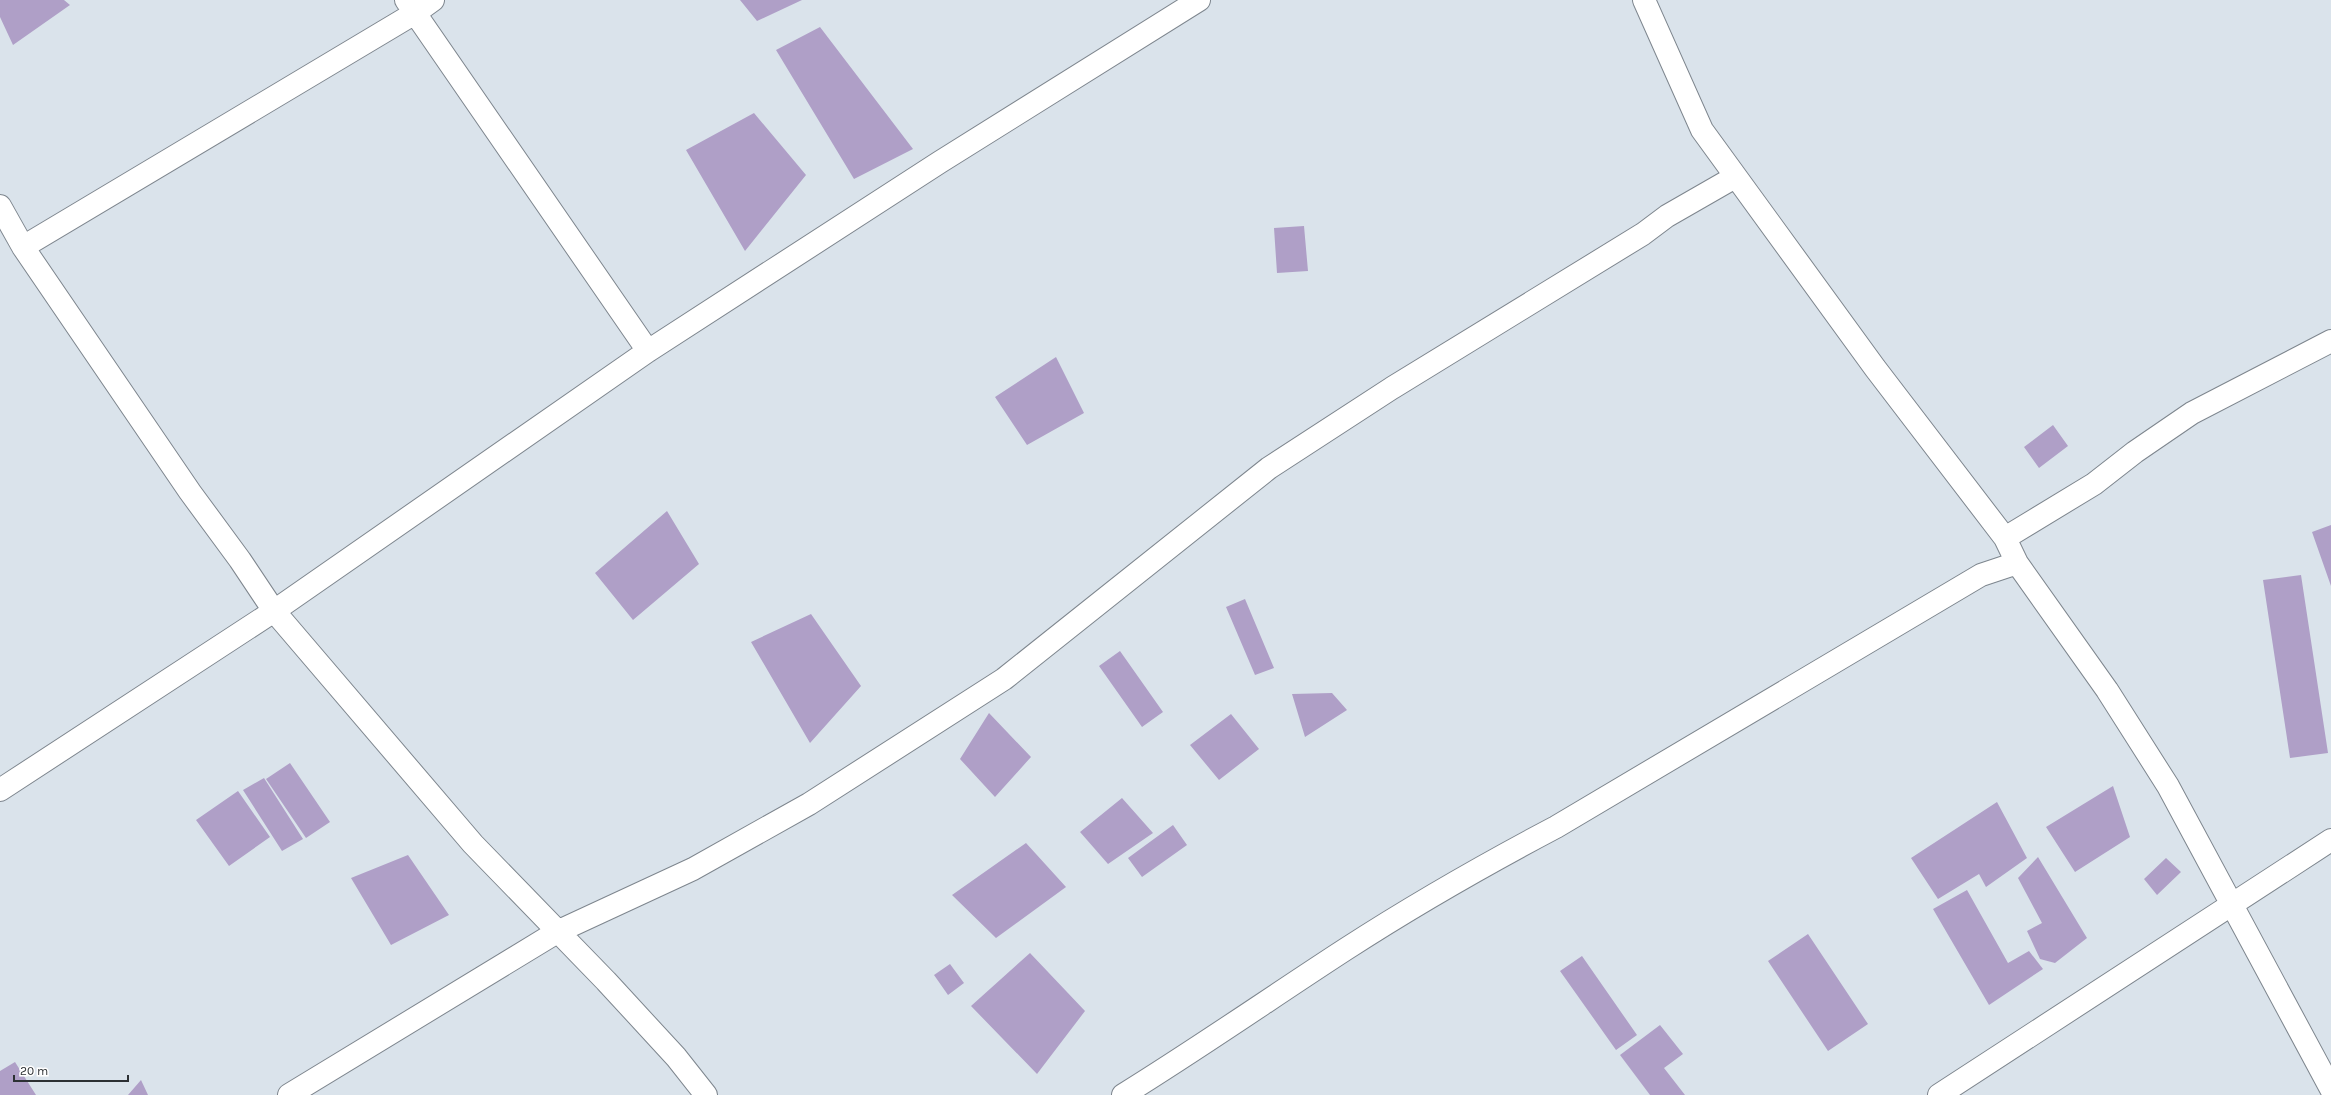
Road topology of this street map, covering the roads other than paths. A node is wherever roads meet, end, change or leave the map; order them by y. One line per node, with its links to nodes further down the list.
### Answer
1 (433, 0): 4 (street)
2 (1199, 0): 9 (street)
3 (1644, 0): 5 (street)
4 (411, 7): 7 (street); 9 (street)
5 (1735, 177): 10 (street); 16 (street)
6 (0, 206): 7 (street)
7 (23, 247): 12 (street)
8 (2331, 341): 10 (street)
9 (648, 350): 12 (street)
10 (2005, 538): 11 (street)
11 (2017, 563): 15 (street); 20 (street)
12 (274, 611): 13 (street); 16 (street)
13 (0, 790)
14 (2331, 840): 15 (street)
15 (2232, 905): 17 (street); 21 (street)
16 (557, 932): 18 (street); 19 (street)
17 (2331, 1089)
18 (289, 1095)
19 (706, 1095)
20 (1124, 1095)
21 (1940, 1095)

